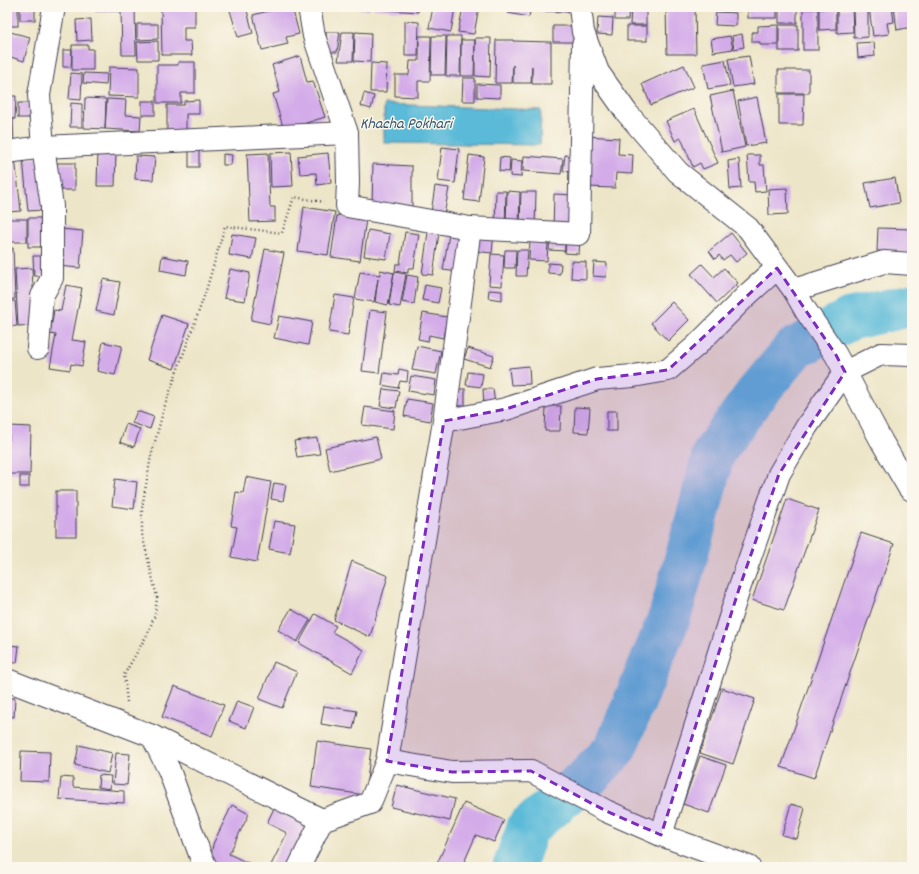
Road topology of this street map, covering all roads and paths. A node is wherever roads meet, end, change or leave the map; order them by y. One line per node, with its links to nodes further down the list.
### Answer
1 (54, 7): 6 (street)
2 (309, 7): 5 (street)
3 (580, 7): 4 (street)
4 (583, 32): 9 (street); 11 (street)
5 (347, 133): 6 (street); 8 (street)
6 (42, 147): 7 (street); 13 (street)
7 (7, 152)
8 (347, 206): 9 (street); 19 (path)
9 (470, 228): 16 (street)
10 (912, 264): 12 (street)
11 (777, 268): 12 (street); 16 (street)
12 (794, 290): 15 (street)
13 (38, 348)
14 (912, 355): 15 (street)
15 (840, 364): 17 (street); 23 (street)
16 (444, 421): 21 (street)
17 (912, 490)
18 (7, 680): 19 (street)
19 (129, 727): 20 (street)
20 (152, 736): 22 (street); 24 (street)
21 (387, 761): 22 (street); 23 (street)
22 (322, 820): 25 (street)
23 (661, 835): 26 (street)
24 (206, 867)
25 (299, 867)
26 (749, 867)

